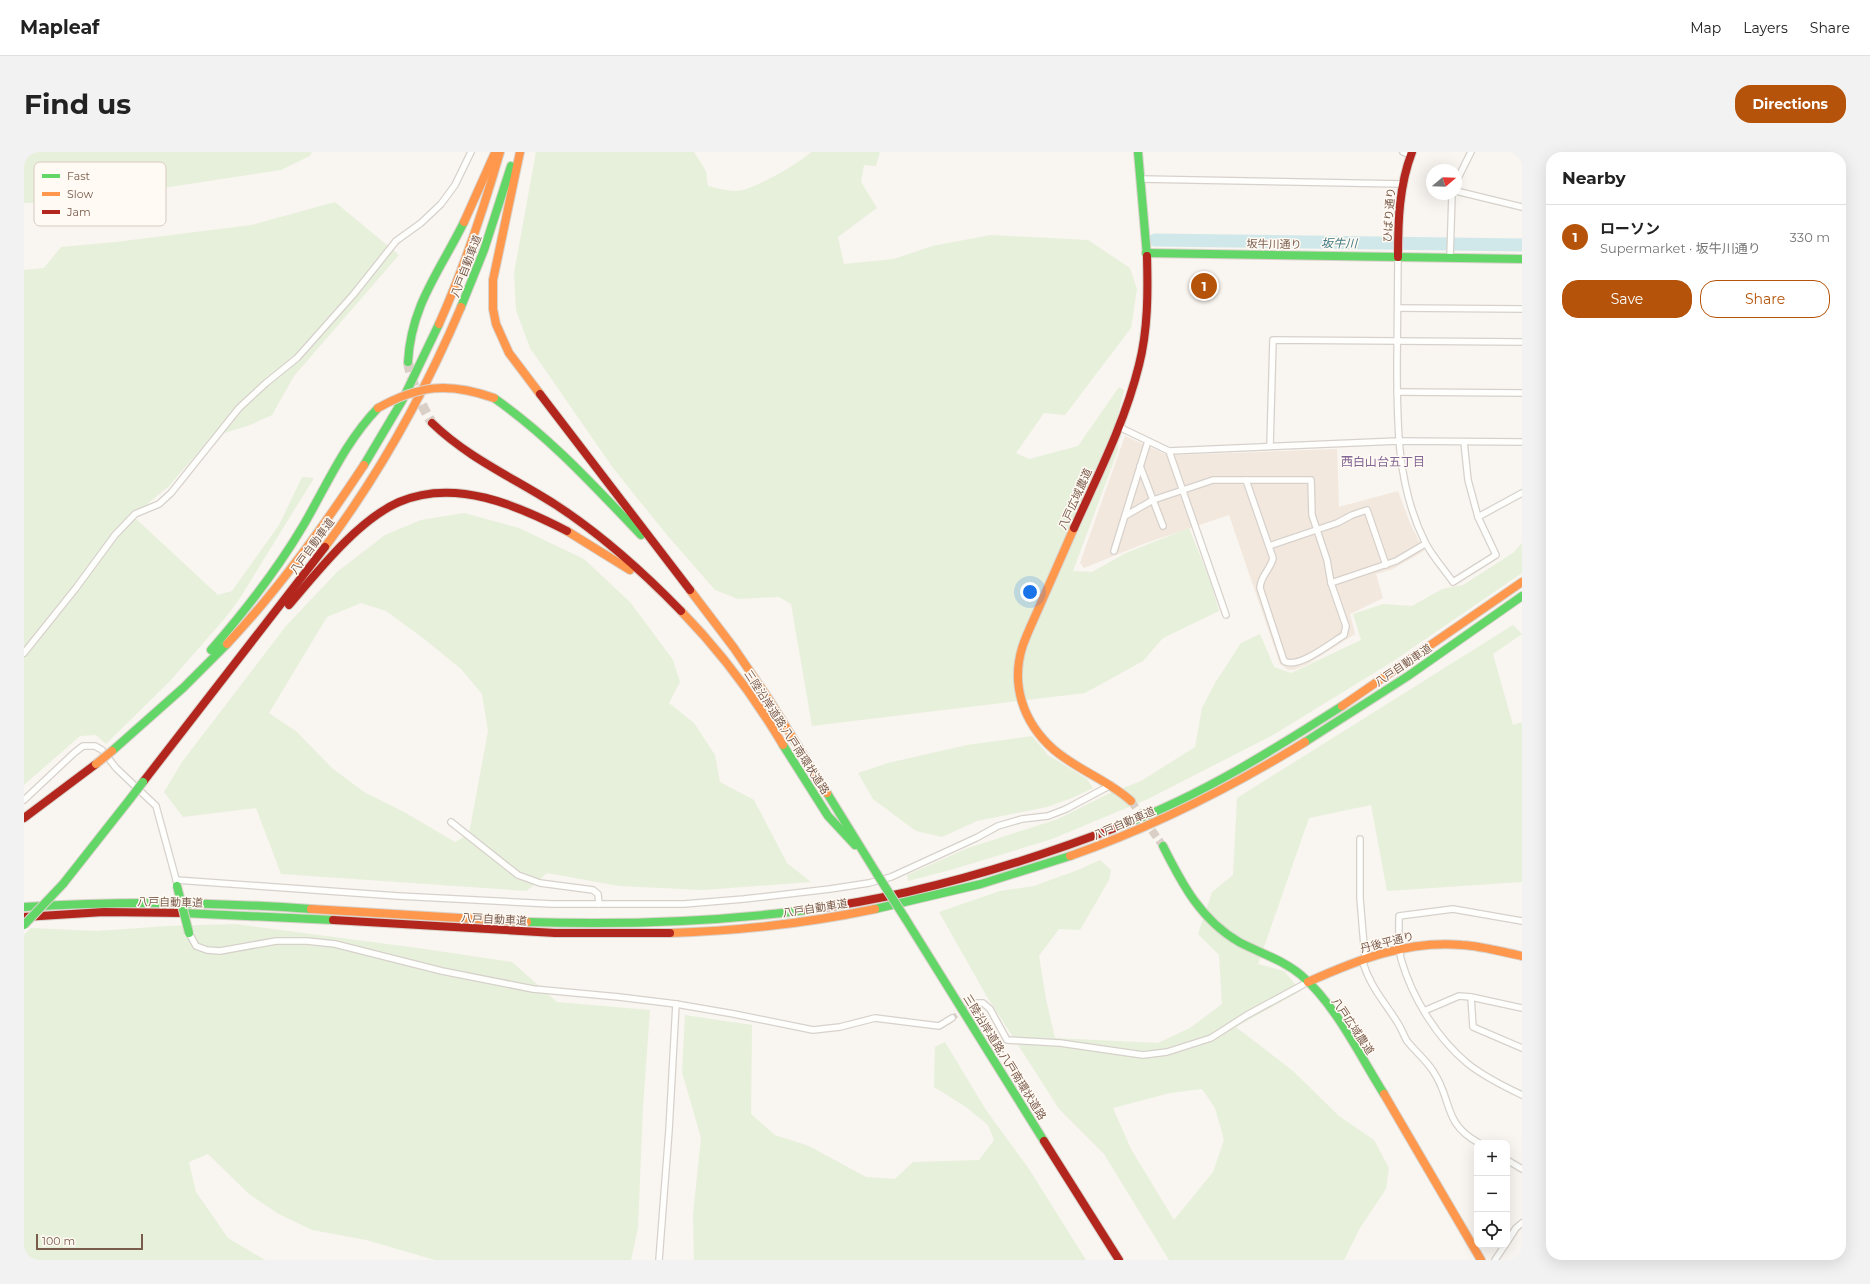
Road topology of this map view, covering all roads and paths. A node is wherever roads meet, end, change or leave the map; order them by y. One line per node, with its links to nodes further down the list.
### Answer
1 (471, 152): 53 (street)
2 (495, 152): 23 (main road)
3 (500, 152): 55 (main road, 八戸自動車道)
4 (515, 152): 54 (main road, 八戸自動車道)
5 (520, 152): 50 (main road)
6 (1138, 152): 10 (main road, 八戸広域農道)
7 (1471, 152): 9 (street)
8 (1409, 153): 11 (main road, ひばり通り)
9 (1462, 170)
10 (1140, 179): 11 (street); 15 (main road, 八戸広域農道)
11 (1403, 184): 16 (main road, ひばり通り)
12 (1462, 192): 14 (street)
13 (1452, 200): 17 (street)
14 (1522, 207)
15 (1146, 254): 16 (main road, 坂牛川通り); 27 (main road, 八戸広域農道)
16 (1398, 254): 17 (main road, 坂牛川通り); 19 (street)
17 (1450, 255): 18 (main road, 坂牛川通り)
18 (1522, 259)
19 (1398, 308): 20 (street); 21 (street)
20 (1522, 309)
21 (1397, 341): 22 (street); 24 (street); 32 (street)
22 (1522, 342)
23 (408, 362)
24 (1397, 392): 25 (street); 29 (street)
25 (1522, 393)
26 (432, 423): 51 (main road)
27 (1119, 427): 28 (street); 56 (main road, 八戸広域農道)
28 (1148, 441): 33 (street); 34 (street)
29 (1398, 441): 30 (street); 32 (street); 43 (street)
30 (1464, 442): 31 (street); 40 (street)
31 (1522, 442)
32 (1270, 446): 33 (street)
33 (1169, 451): 36 (street)
34 (1140, 466): 38 (street); 39 (street)
35 (1246, 480): 36 (street); 42 (street); 44 (street)
36 (1182, 490): 38 (street); 52 (street)
37 (1522, 493): 40 (street)
38 (1154, 500): 39 (street); 41 (street)
39 (1124, 516): 45 (street)
40 (1478, 517): 43 (street)
41 (1163, 526)
42 (1317, 530): 44 (street); 46 (street); 48 (street)
43 (1425, 544): 46 (street)
44 (1269, 546): 48 (street)
45 (1114, 551)
46 (1386, 564): 48 (street)
47 (1522, 582): 66 (main road, 八戸自動車道)
48 (1331, 583)
49 (1522, 596): 67 (main road, 八戸自動車道)
50 (702, 606): 55 (main road, bridge); 63 (main road, 三陸沿岸道路;八戸南環状道路)
51 (680, 612): 54 (main road); 63 (main road, 三陸沿岸道路;八戸南環状道路)
52 (1226, 615)
53 (24, 653)
54 (235, 666): 69 (main road, 八戸自動車道, bridge)
55 (164, 705): 59 (main road, 八戸自動車道, bridge)
56 (1111, 785): 58 (main road, 八戸広域農道); 65 (street)
57 (24, 800): 64 (street)
58 (1131, 801)
59 (24, 818)
60 (451, 822): 65 (street)
61 (1360, 839): 73 (street)
62 (1163, 846): 74 (main road, 八戸広域農道)
63 (873, 866): 90 (main road, 三陸沿岸道路;八戸南環状道路, bridge)
64 (177, 883): 65 (street); 70 (main road, bridge)
65 (599, 904)
66 (24, 907)
67 (24, 917)
68 (1522, 921): 71 (street)
69 (24, 925)
70 (189, 933): 77 (street)
71 (1399, 948): 72 (main road, 丹後平通り); 73 (main road, 丹後平通り); 79 (street)
72 (1522, 956)
73 (1364, 958): 74 (main road, 丹後平通り); 83 (street)
74 (1308, 982): 76 (street); 91 (main road, 八戸広域農道)
75 (1471, 996): 78 (street); 79 (street); 81 (street)
76 (974, 1003)
77 (676, 1004): 80 (street); 89 (street)
78 (1522, 1008)
79 (1424, 1011): 82 (street)
80 (952, 1018)
81 (1522, 1048)
82 (1522, 1095)
83 (1474, 1140)
84 (1510, 1162): 85 (street)
85 (1522, 1169)
86 (1522, 1223): 87 (street)
87 (1510, 1238)
88 (1503, 1248): 92 (street)
89 (659, 1260)
90 (1119, 1260)
91 (1481, 1260)
92 (1495, 1260)

